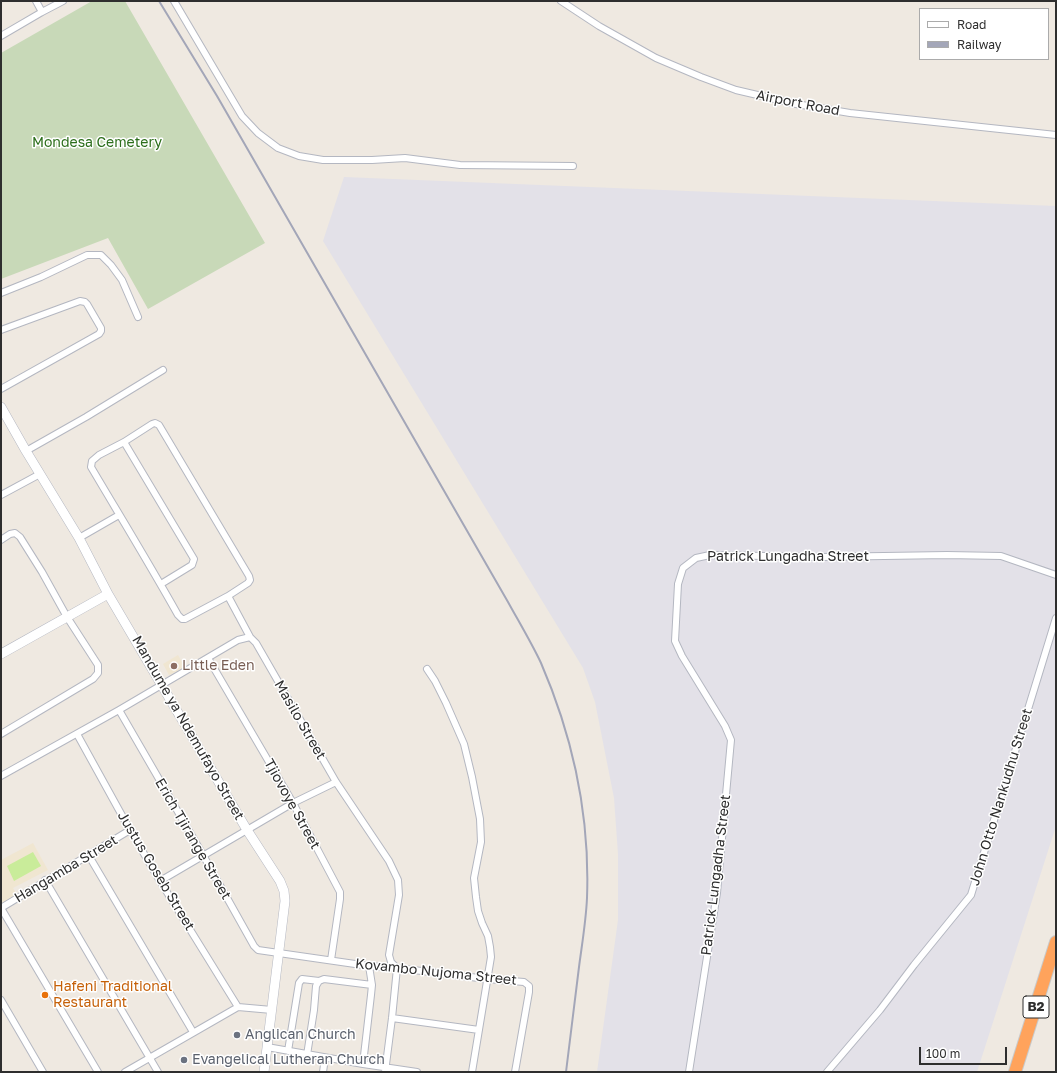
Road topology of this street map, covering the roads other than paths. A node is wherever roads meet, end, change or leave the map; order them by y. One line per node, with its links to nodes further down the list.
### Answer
1 (36, 1): 5 (street)
2 (63, 1): 5 (street)
3 (174, 1): 8 (street)
4 (561, 1): 7 (street, Airport Road)
5 (42, 12): 6 (street)
6 (1, 36)
7 (1056, 136)
8 (573, 166)
9 (1, 293): 10 (street)
10 (138, 317)
11 (1, 330): 13 (street)
12 (163, 370): 16 (street)
13 (1, 389)
14 (1, 407): 16 (street, Mandume ya Ndemufayo Street)
15 (124, 442): 19 (street); 23 (street); 25 (street)
16 (26, 451): 17 (street, Mandume ya Ndemufayo Street)
17 (40, 474): 18 (street); 20 (street, Mandume ya Ndemufayo Street)
18 (1, 495)
19 (119, 515): 20 (street); 23 (street)
20 (79, 538): 24 (street, Mandume ya Ndemufayo Street)
21 (1, 540): 26 (street)
22 (1056, 575): 76 (street, Patrick Lungadha Street)
23 (161, 584): 25 (street)
24 (108, 594): 26 (street); 32 (street, Mandume ya Ndemufayo Street)
25 (228, 596): 28 (street, Masilo Street)
26 (67, 616): 29 (street); 34 (street)
27 (1056, 618): 77 (street, John Otto Nankudhu Street)
28 (250, 637): 30 (street); 37 (street, Masilo Street)
29 (1, 654)
30 (208, 658): 32 (street); 38 (street, Tjiovoye Street)
31 (427, 669): 51 (street)
32 (162, 684): 33 (street); 40 (street, Mandume ya Ndemufayo Street)
33 (119, 710): 35 (street); 41 (street, Erich Tjirange Street)
34 (1, 734)
35 (77, 734): 36 (street); 39 (street, Justus Goseb Street)
36 (1, 776)
37 (336, 782): 38 (street); 50 (street, Masilo Street)
38 (293, 803): 40 (street); 48 (street, Tjiovoye Street)
39 (130, 830): 42 (street, Hangamba Street); 44 (street, Justus Goseb Street)
40 (247, 830): 41 (street); 47 (street, Mandume ya Ndemufayo Street)
41 (203, 855): 44 (street); 47 (street, Erich Tjirange Street)
42 (89, 856): 43 (street, Hangamba Street); 59 (street)
43 (46, 880): 45 (street, Hangamba Street); 63 (street)
44 (160, 881): 55 (street, Justus Goseb Street)
45 (1, 908): 68 (street)
46 (1056, 942): 78 (highway, B2)
47 (278, 953): 48 (street, Kovambo Nujoma Street); 56 (street, Mandume ya Ndemufayo Street)
48 (331, 960): 49 (street, Kovambo Nujoma Street)
49 (369, 966): 50 (street, Kovambo Nujoma Street); 53 (street)
50 (397, 968): 51 (street, Kovambo Nujoma Street); 57 (street, Masilo Street)
51 (487, 979): 58 (street); 75 (street, Kovambo Nujoma Street)
52 (319, 981): 53 (street); 61 (street); 62 (street)
53 (372, 985): 65 (street)
54 (1, 1000): 67 (street)
55 (238, 1007): 56 (street); 59 (street)
56 (272, 1010): 60 (street, Mandume ya Ndemufayo Street)
57 (392, 1018): 58 (street); 66 (street, Masilo Street)
58 (479, 1030): 74 (street)
59 (193, 1032): 63 (street)
60 (267, 1047): 61 (street); 71 (street, Mandume ya Ndemufayo Street)
61 (288, 1051): 62 (street)
62 (307, 1055): 64 (street)
63 (150, 1057): 69 (street); 70 (street)
64 (325, 1058): 65 (street); 72 (street)
65 (363, 1064): 66 (street)
66 (385, 1070): 73 (street)
67 (43, 1072)
68 (98, 1072)
69 (125, 1072)
70 (158, 1072)
71 (264, 1072)
72 (322, 1072)
73 (417, 1072)
74 (472, 1072)
75 (515, 1072)
76 (689, 1072)
77 (827, 1072)
78 (1015, 1072)

